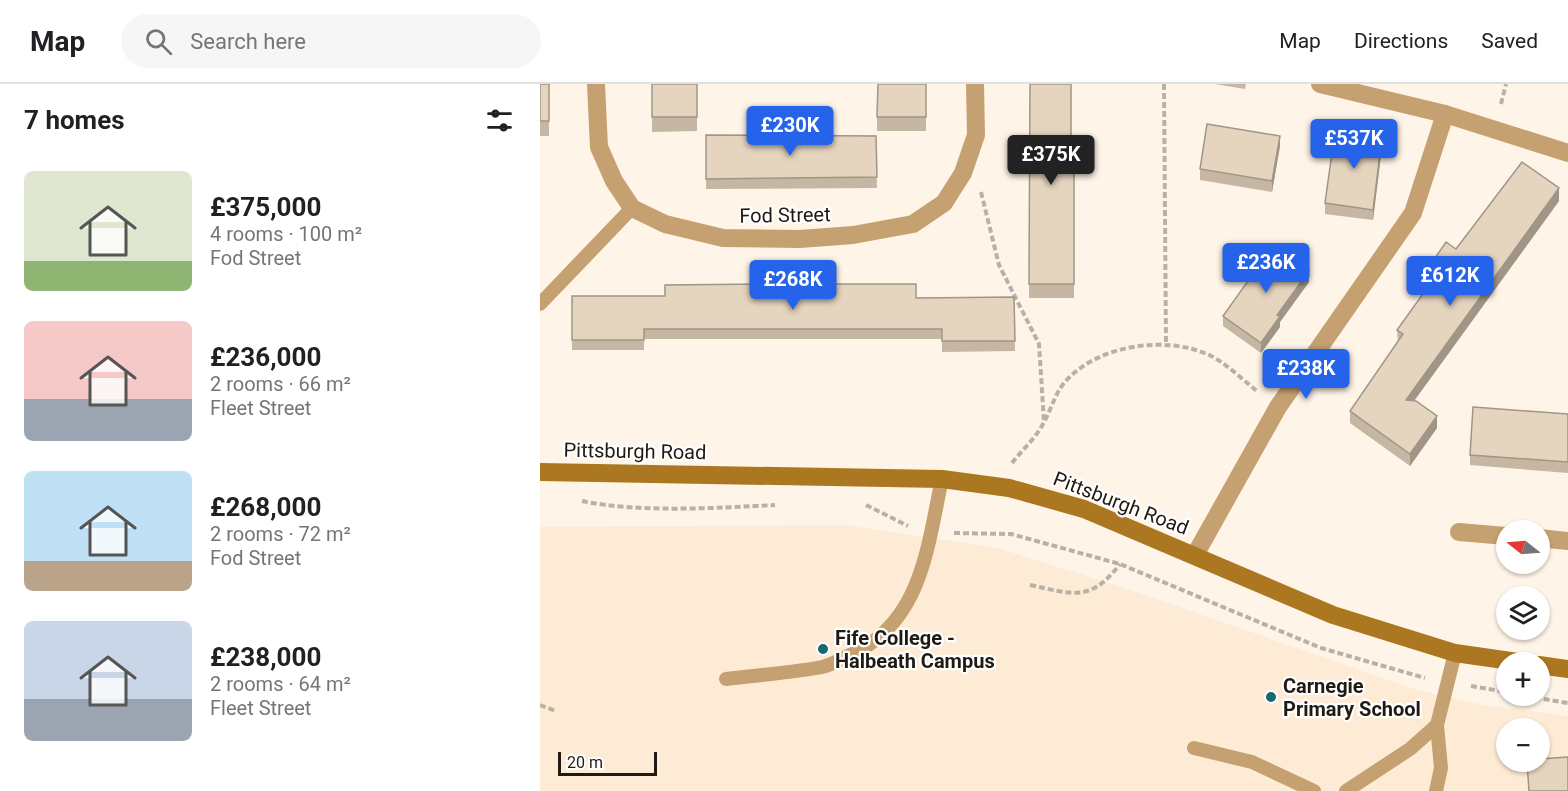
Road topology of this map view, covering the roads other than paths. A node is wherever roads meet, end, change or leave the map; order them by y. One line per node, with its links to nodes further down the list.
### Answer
1 (596, 84): 7 (street)
2 (975, 84): 7 (street, Fod Street)
3 (1320, 84): 4 (street)
4 (1348, 87): 5 (street)
5 (1445, 114): 6 (street); 15 (street)
6 (1568, 153)
7 (632, 208): 8 (lane)
8 (540, 304)
9 (540, 472): 10 (street, Pittsburgh Road)
10 (942, 478): 15 (street, Pittsburgh Road); 20 (lane)
11 (1459, 532): 12 (street)
12 (1496, 535)
13 (1550, 539): 14 (street)
14 (1568, 541)
15 (1195, 555): 16 (street, Pittsburgh Road)
16 (1455, 653): 17 (street, Pittsburgh Road); 21 (lane)
17 (1496, 659)
18 (1550, 667): 19 (street)
19 (1568, 669)
20 (726, 679)
21 (1437, 725): 24 (lane); 25 (lane)
22 (1194, 748): 23 (lane)
23 (1314, 791)
24 (1346, 791)
25 (1436, 791)

